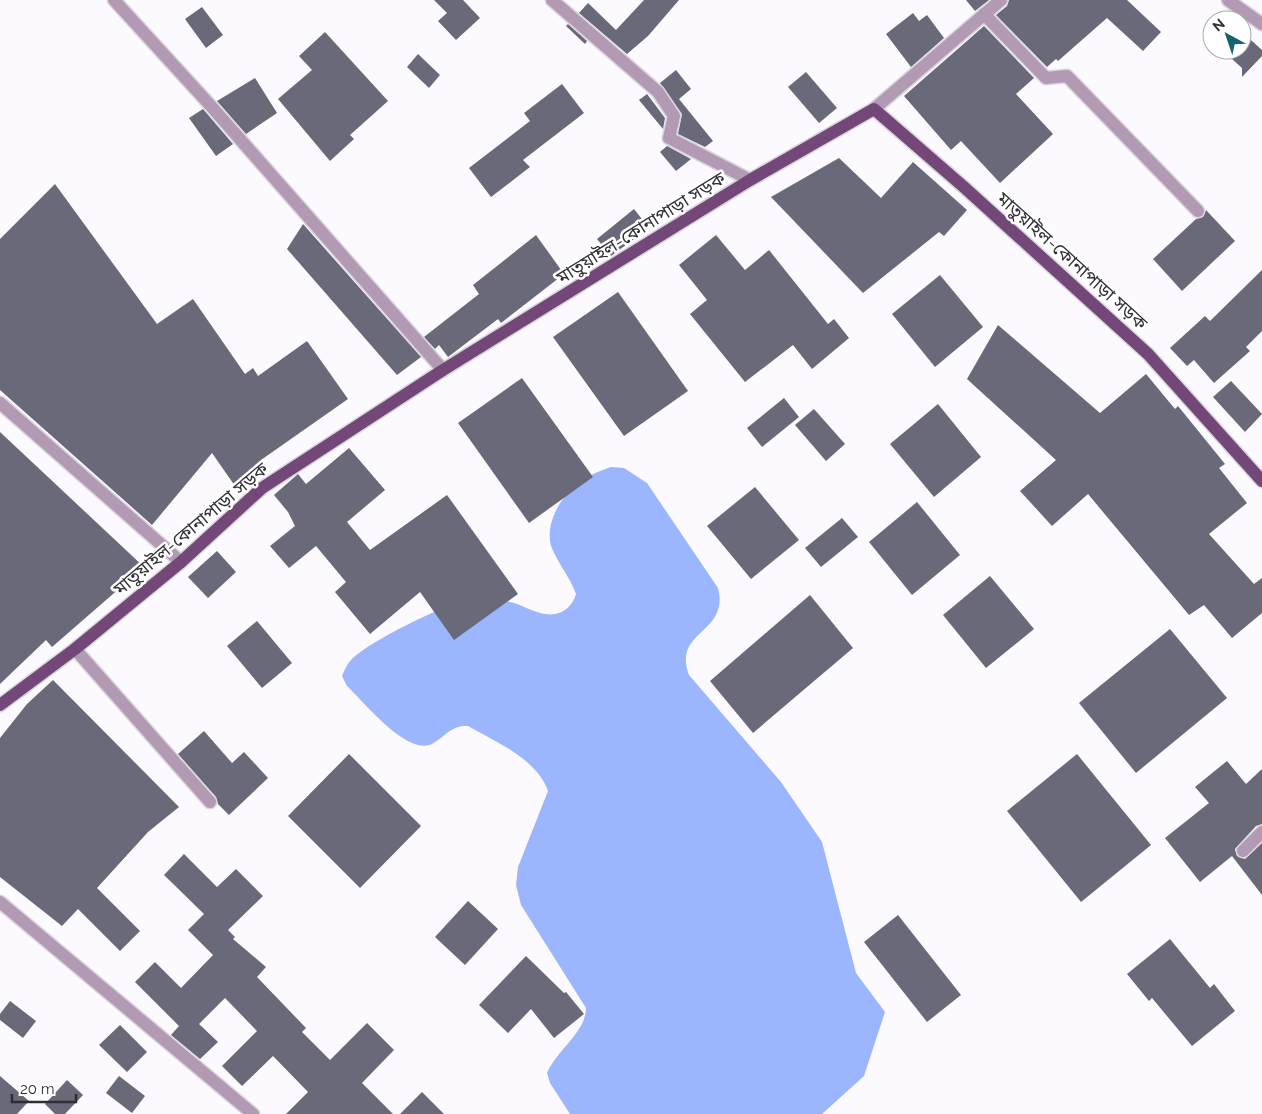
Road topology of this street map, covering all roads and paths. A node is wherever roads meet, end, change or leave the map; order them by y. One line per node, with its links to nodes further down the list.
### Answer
1 (114, 0): 10 (street)
2 (552, 0): 8 (street)
3 (1001, 0): 5 (street)
4 (1228, 0): 6 (street)
5 (984, 14): 7 (street); 9 (street)
6 (1262, 24)
7 (874, 109): 8 (main road, মাতুয়াইল-কোনাপাড়া সড়ক); 12 (main road, মাতুয়াইল-কোনাপাড়া সড়ক)
8 (750, 180): 10 (main road, মাতুয়াইল-কোনাপাড়া সড়ক)
9 (1198, 211)
10 (443, 370): 13 (main road, মাতুয়াইল-কোনাপাড়া সড়ক)
11 (0, 402): 13 (street)
12 (1262, 481)
13 (181, 562): 14 (main road, মাতুয়াইল-কোনাপাড়া সড়ক)
14 (75, 649): 15 (main road, মাতুয়াইল-কোনাপাড়া সড়ক); 16 (street)
15 (0, 705)
16 (210, 802)
17 (1262, 832): 18 (street)
18 (1244, 851)
19 (0, 902): 20 (street)
20 (253, 1114)

